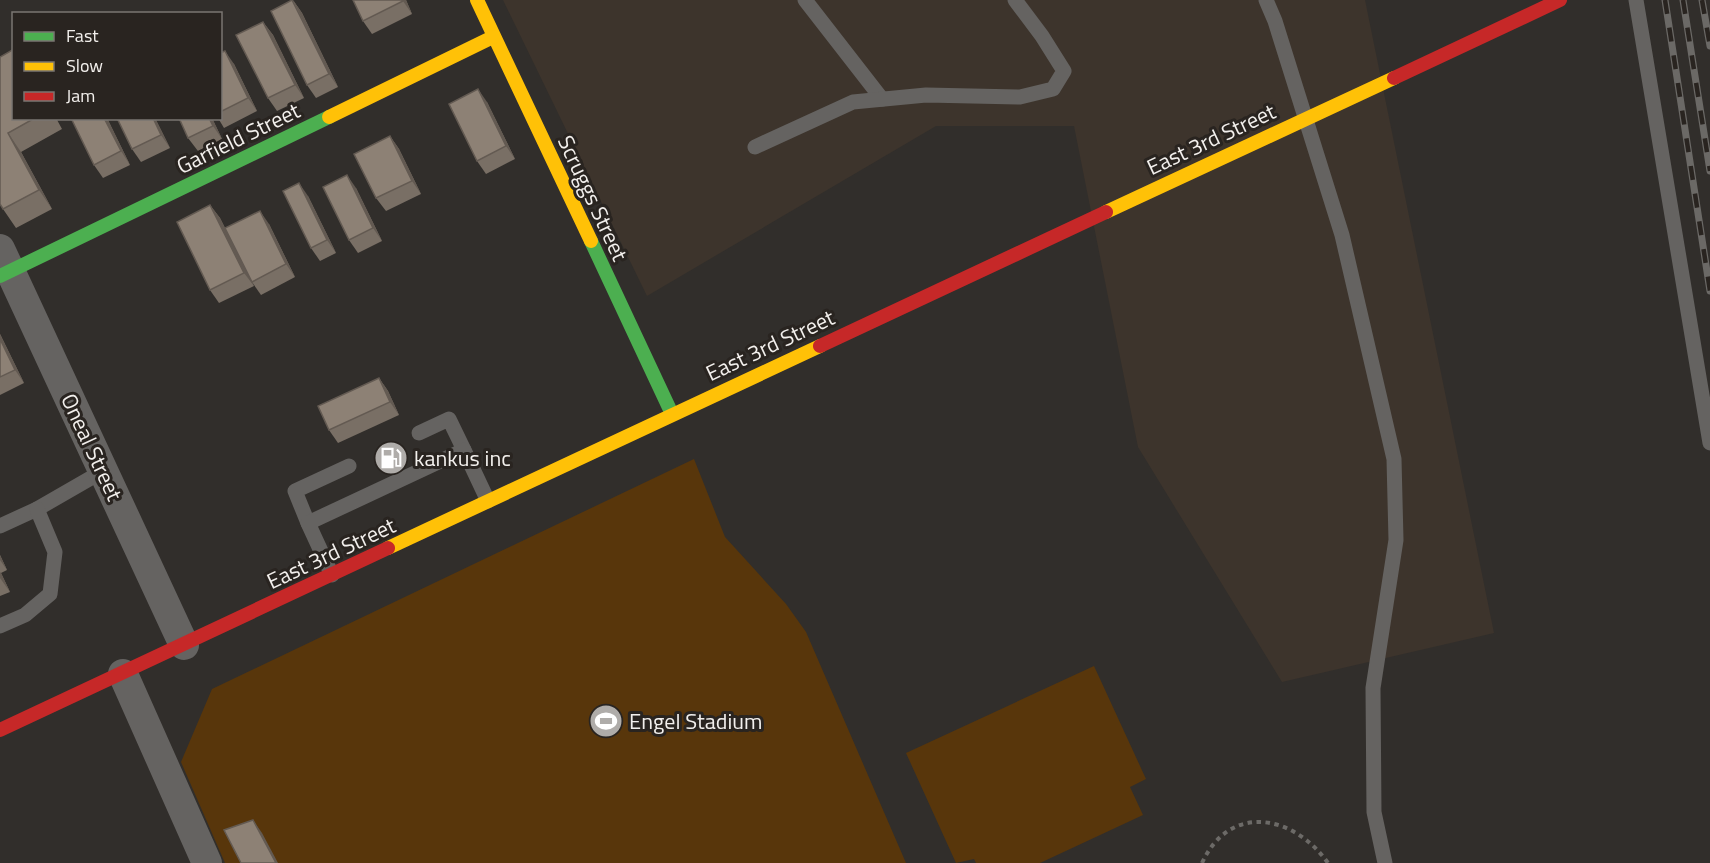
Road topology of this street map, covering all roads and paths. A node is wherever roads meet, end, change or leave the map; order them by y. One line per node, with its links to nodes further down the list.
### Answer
1 (477, 0): 7 (main road, Scruggs Street)
2 (805, 0): 8 (lane)
3 (1015, 0): 8 (lane)
4 (1266, 0): 29 (lane)
5 (1560, 0): 11 (main road, East 3rd Street)
6 (1636, 0): 13 (lane)
7 (493, 37): 10 (main road, Garfield Street); 11 (main road, Scruggs Street)
8 (882, 99): 9 (lane)
9 (755, 147)
10 (3, 266): 16 (street, Oneal Street)
11 (672, 414): 17 (main road, East 3rd Street)
12 (419, 433): 14 (lane)
13 (1710, 443)
14 (464, 450): 17 (lane); 19 (lane)
15 (349, 466): 19 (lane)
16 (103, 471): 18 (lane); 23 (street, Oneal Street)
17 (488, 501): 21 (main road, East 3rd Street)
18 (37, 509): 20 (lane); 22 (lane)
19 (308, 523): 21 (lane)
20 (0, 526)
21 (332, 575): 23 (main road, East 3rd Street)
22 (0, 626)
23 (184, 645): 24 (main road, East 3rd Street)
24 (123, 674): 25 (main road, East 3rd Street); 26 (street)
25 (0, 730)
26 (207, 863)
27 (1202, 863): 28 (path)
28 (1328, 863)
29 (1385, 863)

